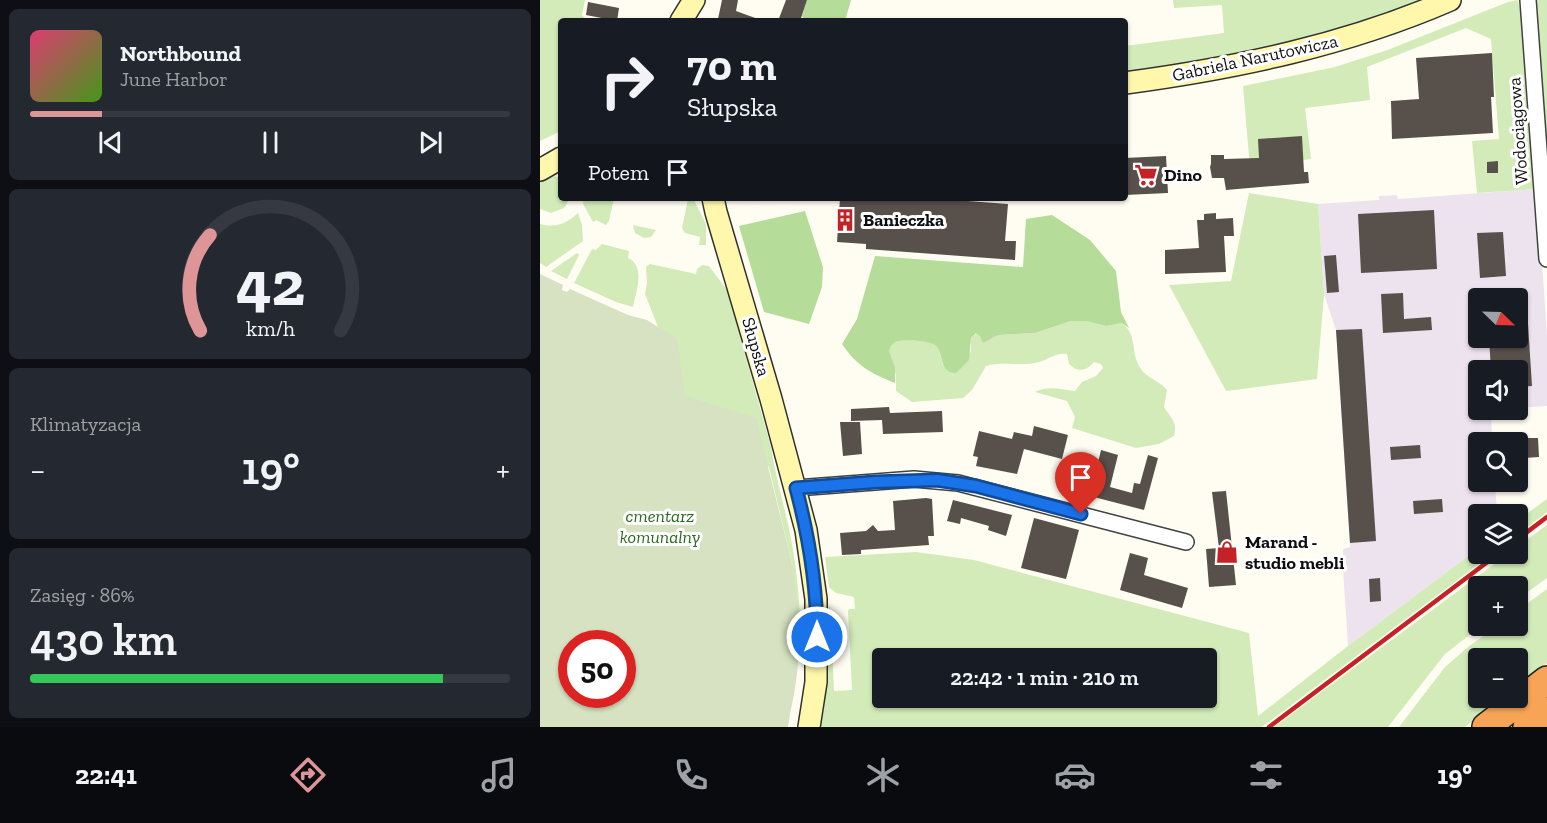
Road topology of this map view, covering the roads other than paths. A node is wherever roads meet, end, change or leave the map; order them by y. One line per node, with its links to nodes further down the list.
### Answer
1 (696, 0): 4 (main road); 5 (main road)
2 (1450, 0): 6 (main road, Gabriela Narutowicza)
3 (1528, 0): 8 (street, Wodociągowa)
4 (683, 18)
5 (698, 18)
6 (1128, 82)
7 (712, 201): 9 (main road, Słupska)
8 (1547, 259)
9 (796, 488): 10 (street); 13 (main road, Słupska)
10 (1186, 542)
11 (1547, 680): 14 (highway)
12 (1547, 711): 15 (highway)
13 (809, 727)
14 (1486, 727)
15 (1527, 727)

